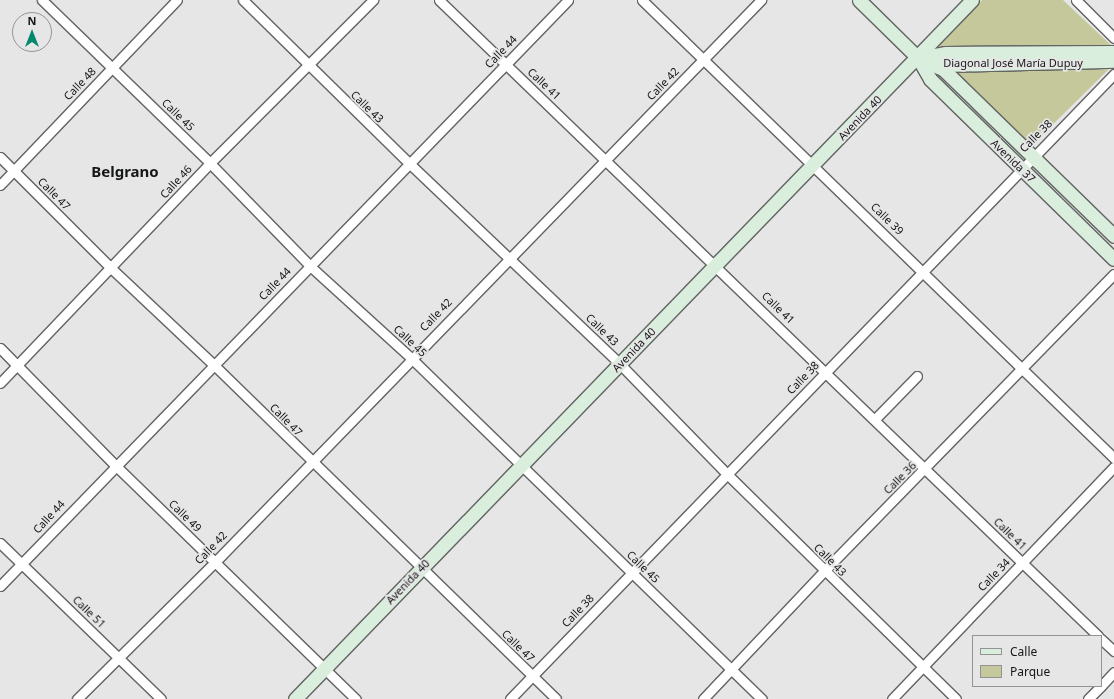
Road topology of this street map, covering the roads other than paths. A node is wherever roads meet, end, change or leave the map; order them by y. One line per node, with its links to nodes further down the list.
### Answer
1 (42, 0): 19 (street, Calle 45)
2 (177, 0): 19 (street, Calle 48)
3 (243, 0): 18 (street, Calle 43)
4 (373, 0): 18 (street, Calle 46)
5 (439, 0): 17 (street, Calle 41)
6 (568, 0): 17 (street, Calle 44)
7 (642, 0): 14 (street, Calle 39)
8 (762, 0): 14 (street, Calle 42)
9 (859, 0): 15 (main road, Avenida 37)
10 (972, 0): 15 (main road, Avenida 40)
11 (1076, 0): 12 (street)
12 (1114, 38)
13 (1114, 52): 15 (main road, Diagonal José María Dupuy)
14 (704, 58): 23 (street, Calle 42); 26 (street, Calle 39)
15 (918, 58): 16 (main road, Diagonal José María Dupuy); 22 (main road, Avenida 37); 26 (main road, Avenida 40); 27 (main road, Avenida 37)
16 (1114, 60)
17 (505, 65): 23 (street, Calle 41); 25 (street, Calle 44)
18 (307, 66): 24 (street, Calle 46); 25 (street, Calle 43)
19 (112, 68): 24 (street, Calle 45); 28 (street, Calle 48)
20 (1114, 74): 22 (street, Calle 38)
21 (0, 157): 28 (street, Calle 47)
22 (1033, 157): 27 (street, Calle 38); 30 (main road, Avenida 37)
23 (606, 159): 31 (street, Calle 42); 33 (street, Calle 41)
24 (210, 163): 34 (street, Calle 45); 35 (street, Calle 46)
25 (409, 163): 31 (street, Calle 43); 34 (street, Calle 44)
26 (814, 165): 33 (main road, Avenida 40); 36 (street, Calle 39)
27 (1021, 169): 32 (main road, Avenida 37); 36 (street, Calle 38)
28 (14, 170): 29 (street, Calle 48); 35 (street, Calle 47)
29 (0, 185)
30 (1114, 236)
31 (508, 257): 39 (street, Calle 42); 41 (street, Calle 43)
32 (1114, 259)
33 (716, 265): 41 (main road, Avenida 40); 44 (street, Calle 41)
34 (310, 266): 39 (street, Calle 45); 40 (street, Calle 44)
35 (111, 268): 40 (street, Calle 47); 42 (street, Calle 46)
36 (923, 271): 43 (street, Calle 39); 44 (street, Calle 38)
37 (1114, 274): 43 (street, Calle 36)
38 (0, 348): 42 (street, Calle 49)
39 (411, 358): 49 (street, Calle 42); 51 (street, Calle 45)
40 (213, 364): 49 (street, Calle 47); 50 (street, Calle 44)
41 (620, 364): 51 (main road, Avenida 40); 54 (street, Calle 43)
42 (18, 366): 46 (street, Calle 46); 50 (street, Calle 49)
43 (1023, 369): 48 (street, Calle 39); 53 (street, Calle 36)
44 (826, 372): 47 (street, Calle 41); 54 (street, Calle 38)
45 (917, 376): 47 (street)
46 (0, 383)
47 (875, 419): 53 (street, Calle 41)
48 (1114, 458)
49 (310, 461): 56 (street, Calle 42); 59 (street, Calle 47)
50 (115, 465): 56 (street, Calle 49); 58 (street, Calle 44)
51 (522, 466): 59 (main road, Avenida 40); 61 (street, Calle 45)
52 (1114, 467): 57 (street, Calle 34)
53 (926, 469): 57 (street, Calle 41); 60 (street, Calle 36)
54 (727, 474): 60 (street, Calle 43); 61 (street, Calle 38)
55 (0, 543): 58 (street, Calle 51)
56 (215, 562): 66 (street, Calle 42); 68 (street, Calle 49)
57 (1022, 563): 63 (street, Calle 41); 67 (street, Calle 34)
58 (21, 564): 62 (street, Calle 44); 66 (street, Calle 51)
59 (421, 569): 68 (main road, Avenida 40); 71 (street, Calle 47)
60 (824, 571): 67 (street, Calle 43); 69 (street, Calle 36)
61 (632, 573): 69 (street, Calle 45); 71 (street, Calle 38)
62 (0, 586)
63 (1097, 635)
64 (1102, 640): 65 (street)
65 (1114, 651)
66 (118, 657): 74 (street, Calle 42); 75 (street, Calle 51)
67 (922, 667): 82 (street, Calle 34); 83 (street, Calle 43)
68 (324, 668): 76 (main road, Avenida 40); 77 (street, Calle 49)
69 (732, 670): 80 (street, Calle 36); 81 (street, Calle 45)
70 (1114, 672): 72 (street)
71 (532, 676): 78 (street, Calle 38); 79 (street, Calle 47)
72 (1102, 685)
73 (1100, 687): 84 (street)
74 (77, 699)
75 (161, 699)
76 (295, 699)
77 (356, 699)
78 (510, 699)
79 (556, 699)
80 (703, 699)
81 (762, 699)
82 (892, 699)
83 (956, 699)
84 (1088, 699)

